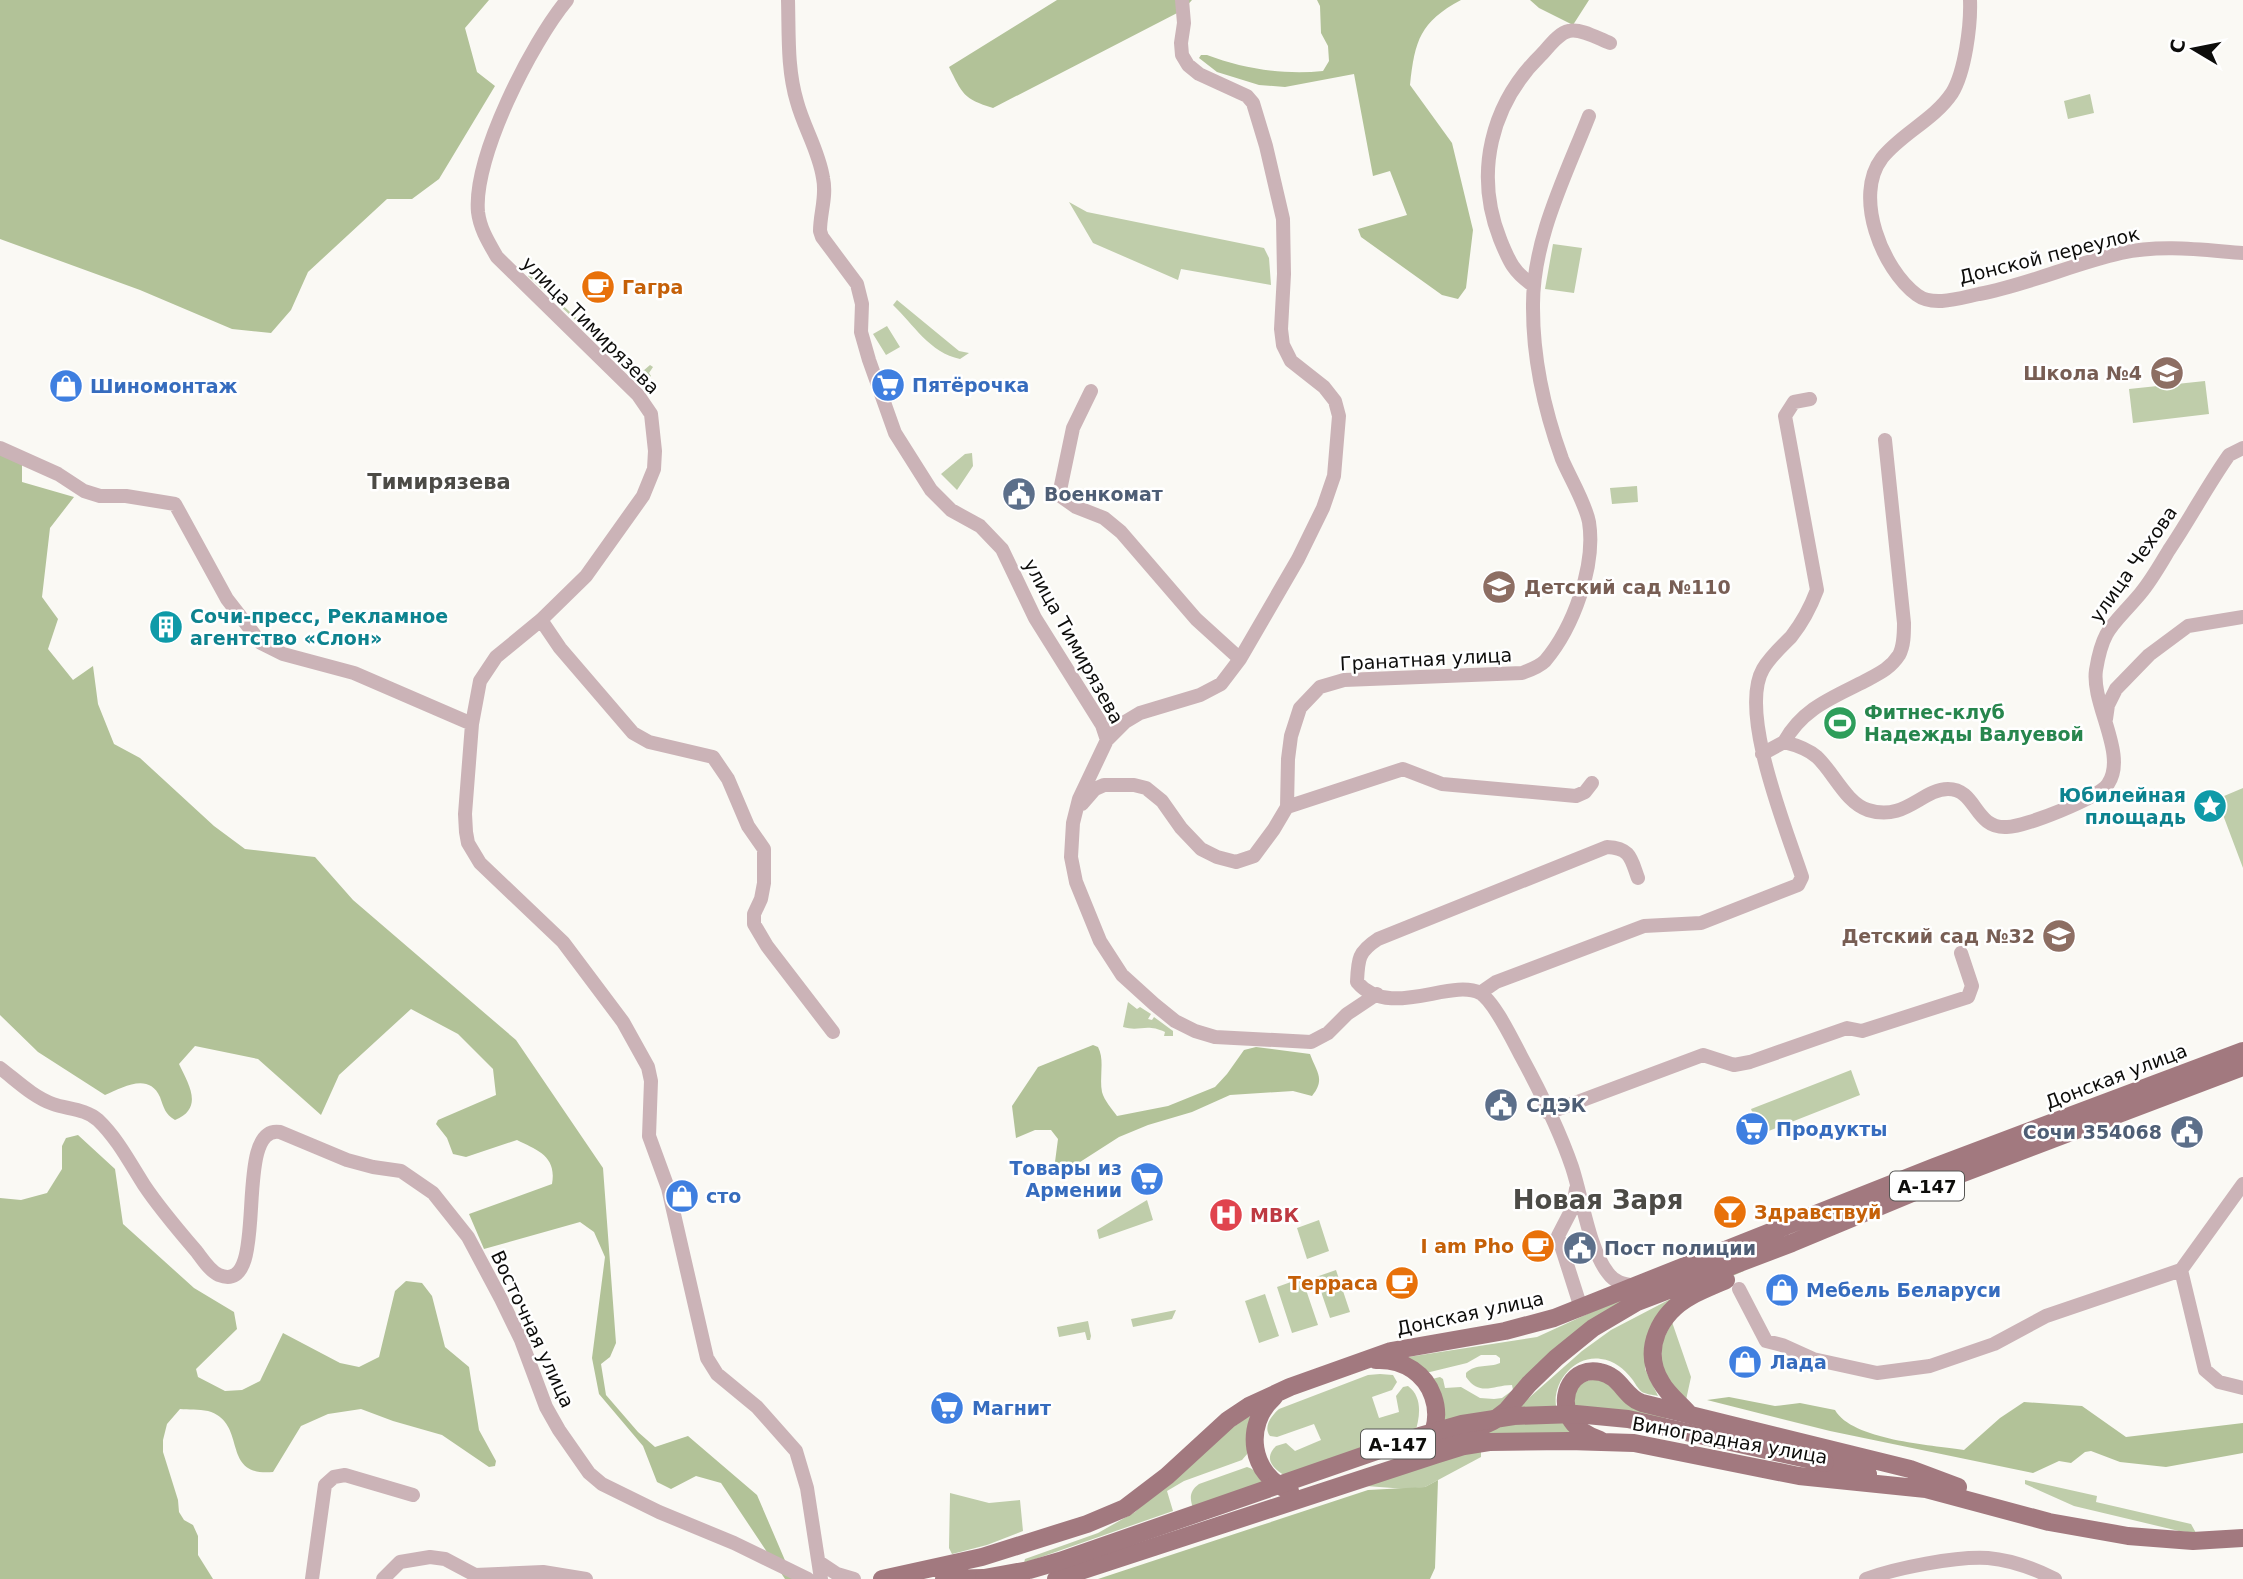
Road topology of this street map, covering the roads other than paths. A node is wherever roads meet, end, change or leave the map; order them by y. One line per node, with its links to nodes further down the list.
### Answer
1 (567, 0): 15 (street, улица Тимирязева)
2 (788, 0): 19 (street, улица Тимирязева)
3 (1182, 0): 16 (street, улица Тимирязева)
4 (1970, 0): 7 (street, Донской переулок)
5 (1610, 43): 8 (street)
6 (1589, 116): 8 (street, Гранатная улица)
7 (2243, 253)
8 (1534, 286): 23 (street, Гранатная улица)
9 (1091, 391): 16 (street)
10 (1810, 399): 21 (street)
11 (1885, 440): 20 (street)
12 (0, 448): 17 (street)
13 (2243, 448): 18 (street, улица Чехова)
14 (2243, 617): 18 (street)
15 (541, 621): 17 (street, улица Тимирязева); 29 (street)
16 (1240, 659): 19 (street, улица Тимирязева)
17 (472, 724): 55 (street, улица Тимирязева)
18 (2106, 727): 20 (street, улица Чехова)
19 (1107, 740): 24 (street, улица Тимирязева)
20 (1784, 742): 21 (street)
21 (1762, 754): 27 (street)
22 (1592, 783): 23 (street)
23 (1287, 807): 24 (street, улица Тимирязева)
24 (1073, 823): 28 (street, улица Тимирязева)
25 (1639, 878): 28 (street)
26 (1961, 953): 33 (street)
27 (1480, 993): 28 (street); 33 (street)
28 (1377, 995)
29 (833, 1032)
30 (2243, 1051): 34 (main road, Донская улица)
31 (2243, 1067): 34 (main road, Донская улица)
32 (0, 1068): 60 (street, Восточная улица)
33 (1548, 1113): 36 (street)
34 (2061, 1127): 39 (main road, Донская улица / А-147); 41 (main road, Донская улица / А-147)
35 (2243, 1184): 40 (street)
36 (1577, 1185): 37 (street); 38 (street)
37 (1567, 1221): 38 (street); 43 (street)
38 (1588, 1225): 41 (street)
39 (1792, 1243): 47 (main road, А-147); 49 (main road, Донская улица / А-147)
40 (2181, 1269): 42 (street); 46 (street)
41 (1637, 1286): 43 (main road, Донская улица / А-147)
42 (1739, 1289)
43 (1581, 1308): 44 (main road, Донская улица / А-147)
44 (1363, 1363): 45 (main road, Донская улица / А-147); 49 (main road, А-147)
45 (1290, 1387): 51 (main road, А-147); 63 (main road, Донская улица / А-147)
46 (2243, 1388)
47 (1690, 1415): 48 (main road, А-147); 53 (main road, А-147)
48 (1607, 1442): 49 (main road, Виноградная улица / А-147); 50 (main road, Виноградная улица / А-147)
49 (1399, 1467): 51 (main road, Виноградная улица / А-147)
50 (1926, 1489): 53 (main road, Виноградная улица / А-147); 56 (main road, А-147, bridge)
51 (1327, 1491): 65 (main road, Виноградная улица / А-147)
52 (413, 1495): 57 (street)
53 (2049, 1522): 54 (main road, Виноградная улица / А-147)
54 (2243, 1538)
55 (819, 1562): 61 (street, улица Тимирязева); 62 (street)
56 (984, 1578): 64 (main road, А-147)
57 (312, 1579)
58 (383, 1579): 59 (street)
59 (586, 1579)
60 (808, 1579)
61 (821, 1579)
62 (854, 1579)
63 (882, 1579)
64 (944, 1579)
65 (1056, 1579)
66 (1866, 1579): 67 (street)
67 (2055, 1579)

